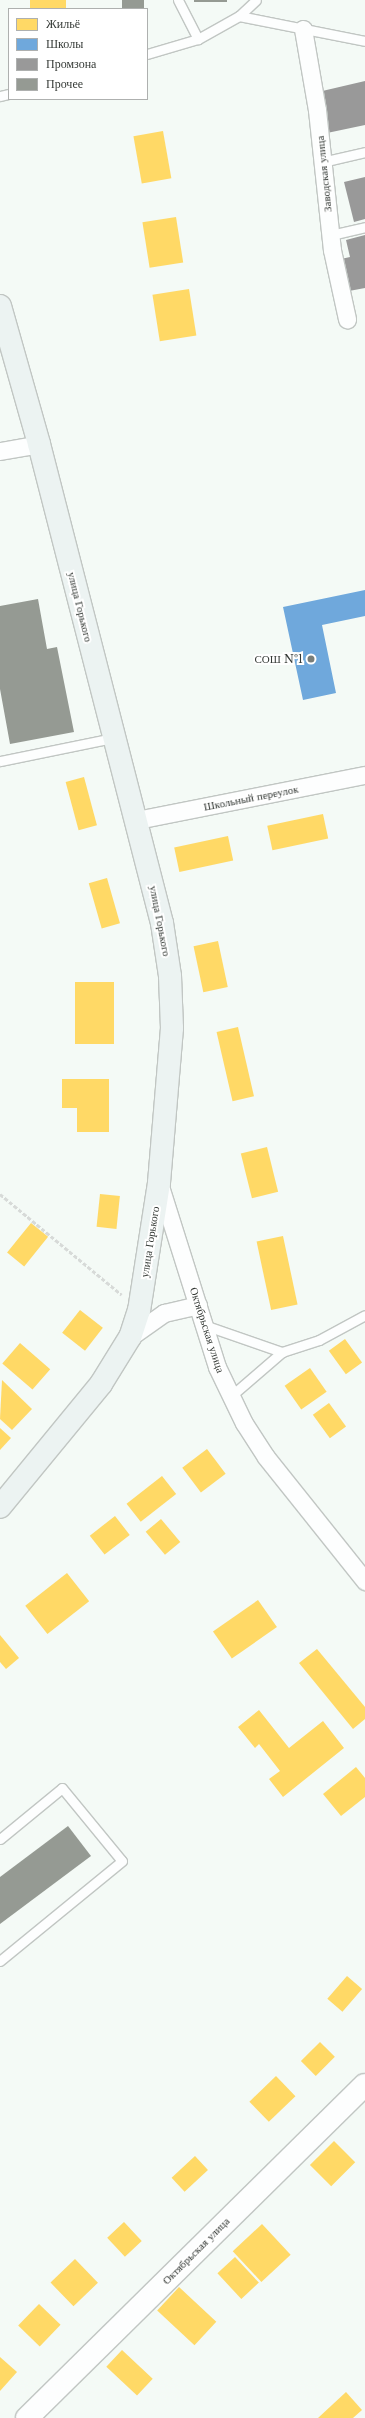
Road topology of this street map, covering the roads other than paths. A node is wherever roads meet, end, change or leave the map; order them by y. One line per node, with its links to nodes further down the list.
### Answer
1 (178, 0): 5 (lane)
2 (256, 0): 3 (lane)
3 (239, 16): 4 (lane); 5 (lane)
4 (303, 29): 6 (lane); 9 (street, Заводская улица)
5 (198, 39): 7 (lane)
6 (365, 41)
7 (148, 54)
8 (365, 152): 9 (lane)
9 (322, 162): 11 (street, Заводская улица)
10 (365, 227): 11 (lane)
11 (331, 235): 13 (street, Заводская улица)
12 (0, 306): 14 (main road, улица Горького)
13 (347, 319)
14 (39, 444): 15 (street); 16 (main road, улица Горького)
15 (0, 451)
16 (113, 738): 17 (lane); 19 (main road, улица Горького)
17 (0, 761)
18 (365, 775): 19 (street, Школьный переулок)
19 (137, 820): 20 (main road, улица Горького)
20 (159, 1183): 21 (street, Октябрьская улица); 24 (main road, улица Горького)
21 (198, 1305): 23 (street, Октябрьская улица); 24 (street)
22 (365, 1315): 25 (lane)
23 (204, 1325): 25 (lane); 26 (street, Октябрьская улица)
24 (130, 1337): 27 (main road, улица Горького)
25 (282, 1352): 26 (lane)
26 (231, 1396): 28 (street, Октябрьская улица)
27 (0, 1507)
28 (365, 1580)
29 (0, 1839): 30 (lane)
30 (0, 1961)
31 (365, 2085): 32 (street, Октябрьская улица)
32 (27, 2418)

